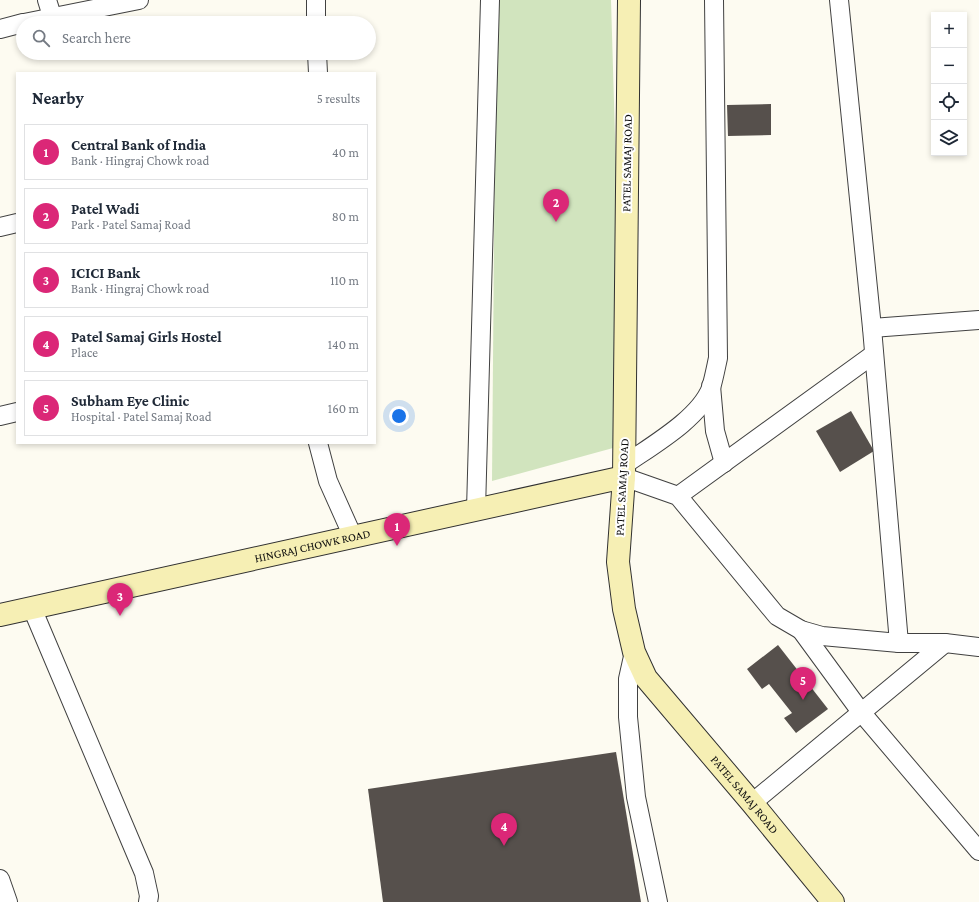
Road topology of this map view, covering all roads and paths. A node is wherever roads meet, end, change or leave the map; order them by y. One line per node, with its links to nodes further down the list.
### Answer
1 (139, 0): 7 (street)
2 (316, 0): 9 (street)
3 (490, 0): 26 (street)
4 (629, 0): 24 (street, PATEL SAMAJ ROAD)
5 (714, 0): 19 (street)
6 (840, 0): 17 (street)
7 (50, 8): 8 (street)
8 (36, 16)
9 (316, 16)
10 (16, 25): 11 (street)
11 (0, 29)
12 (317, 60): 13 (street)
13 (318, 72)
14 (16, 223): 15 (street)
15 (0, 227)
16 (979, 320): 17 (street)
17 (872, 328): 18 (street)
18 (874, 354): 23 (street); 31 (street)
19 (711, 386): 23 (street); 24 (street)
20 (16, 412): 21 (street)
21 (0, 416)
22 (318, 444): 27 (street)
23 (724, 463): 25 (street)
24 (624, 471): 25 (street); 26 (street, HINGRAJ CHOWK ROAD); 34 (street, PATEL SAMAJ ROAD)
25 (678, 496): 30 (street)
26 (476, 510): 27 (street, HINGRAJ CHOWK ROAD)
27 (353, 537): 28 (street, HINGRAJ CHOWK ROAD)
28 (32, 608): 29 (street, HINGRAJ CHOWK ROAD); 40 (street)
29 (0, 615)
30 (801, 630): 31 (street); 35 (street)
31 (899, 643): 32 (street)
32 (945, 643): 33 (street); 35 (street)
33 (979, 647)
34 (634, 652): 36 (street, PATEL SAMAJ ROAD); 41 (street)
35 (861, 712): 36 (street); 37 (street)
36 (752, 803): 42 (street, PATEL SAMAJ ROAD)
37 (979, 851)
38 (0, 879): 39 (street)
39 (8, 902)
40 (148, 902)
41 (658, 902)
42 (833, 902)

